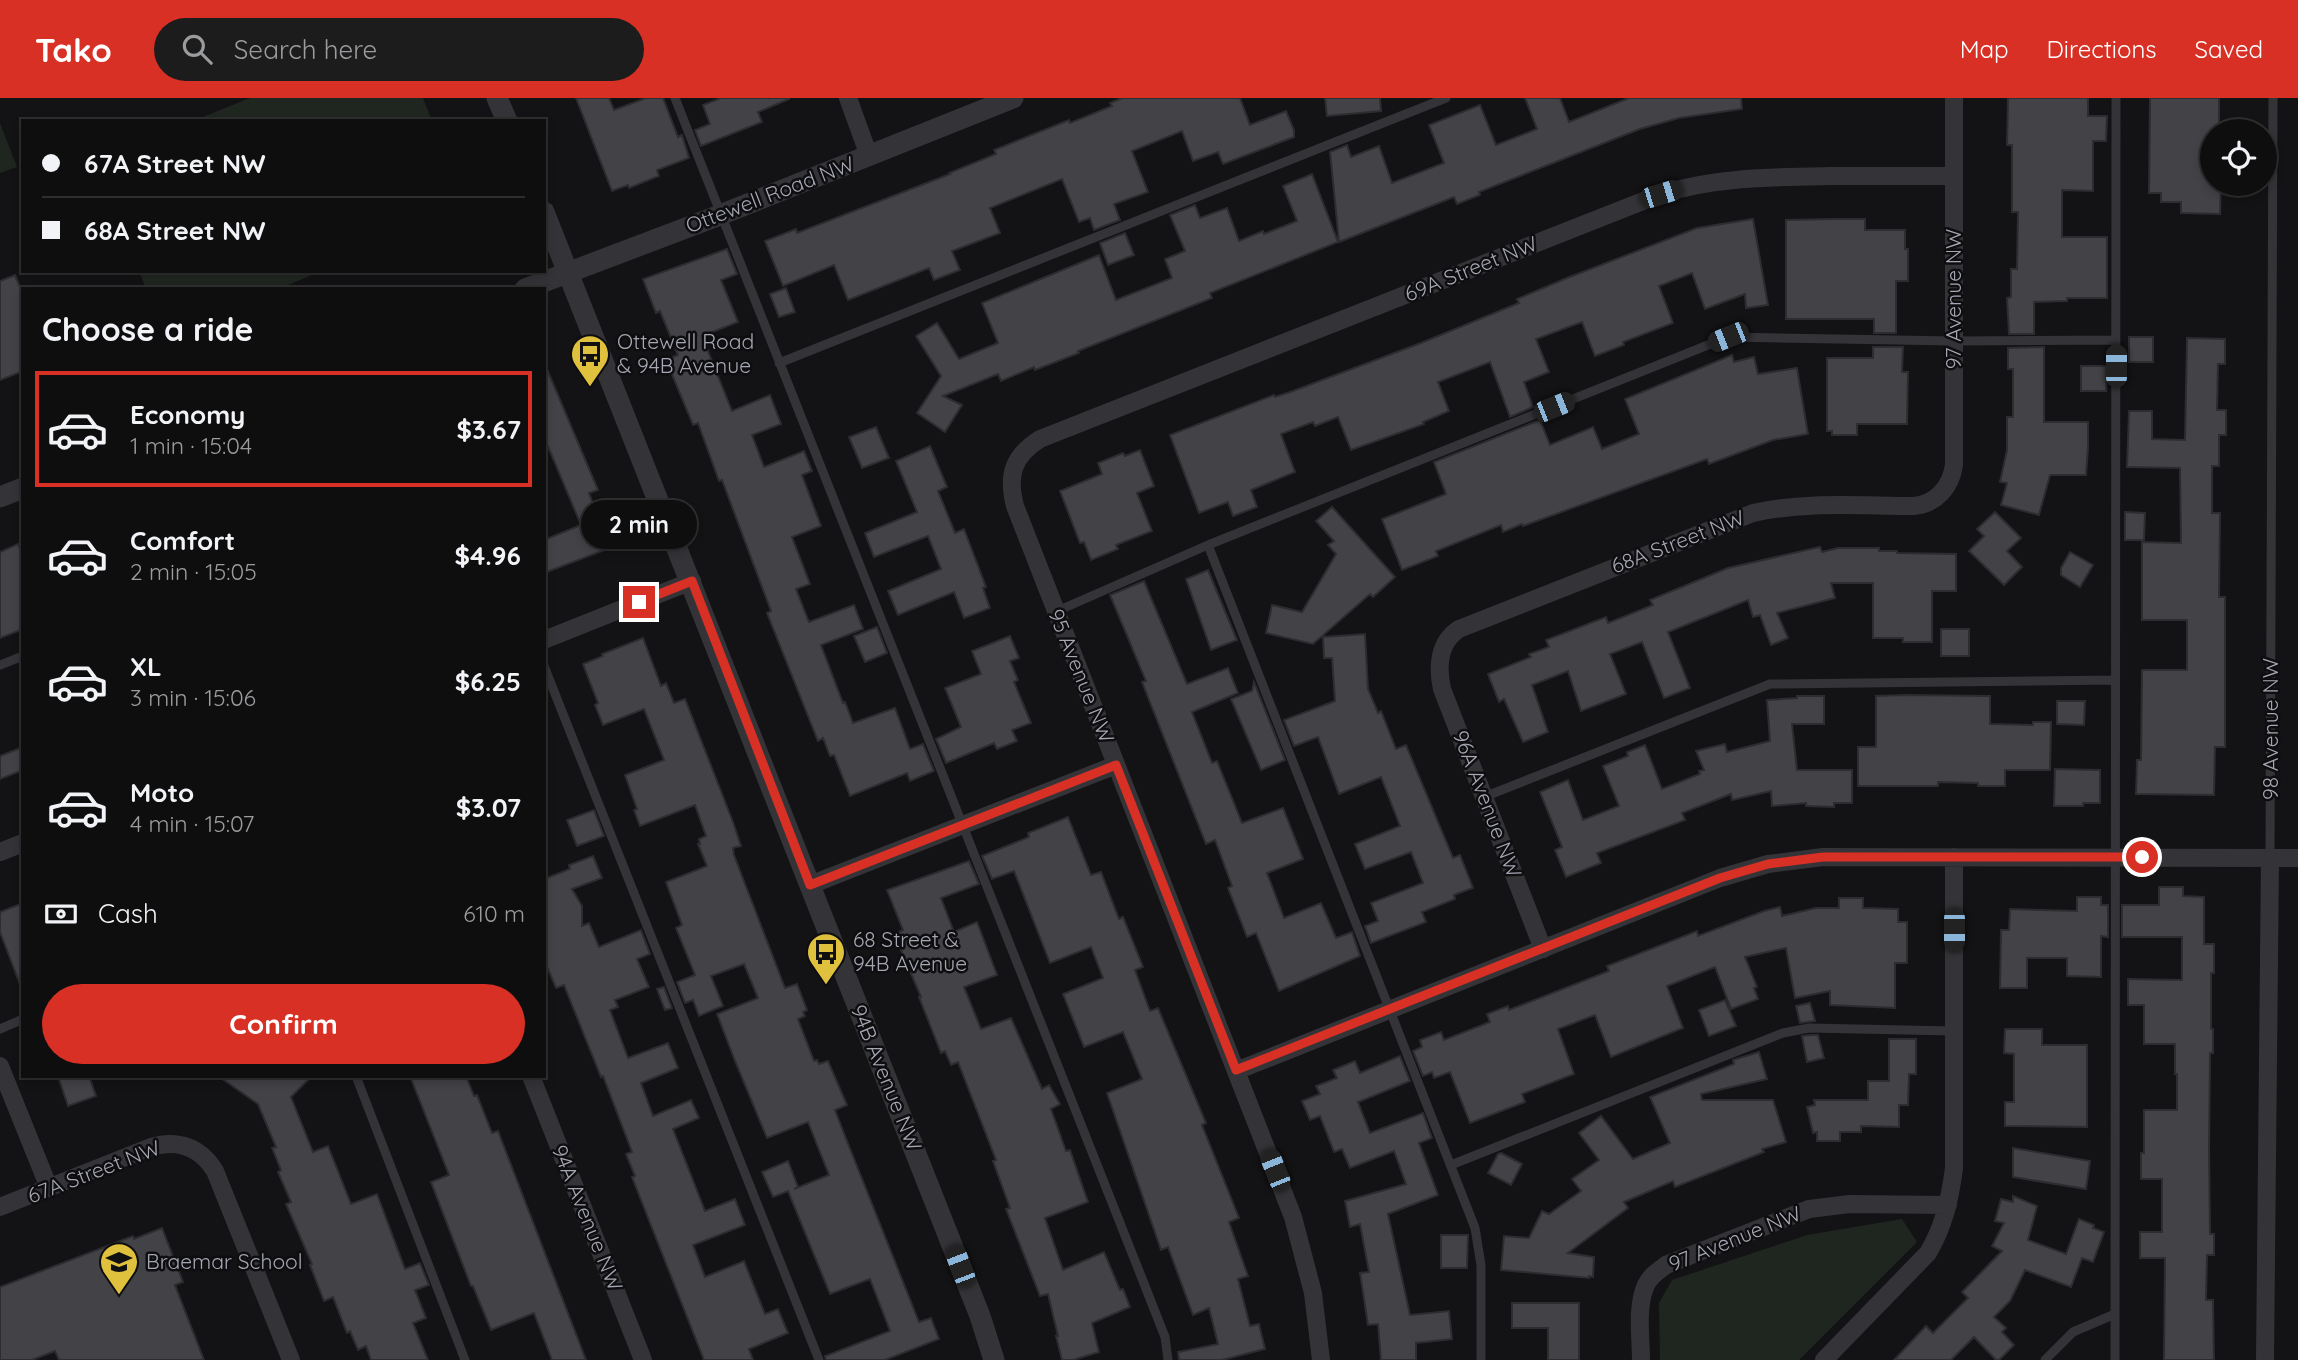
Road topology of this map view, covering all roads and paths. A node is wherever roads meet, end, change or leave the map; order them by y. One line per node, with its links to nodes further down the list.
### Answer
1 (497, 98): 9 (street)
2 (675, 98): 12 (lane)
3 (848, 98): 10 (street)
4 (1013, 98): 10 (street, Ottewell Road NW)
5 (1446, 98): 18 (lane)
6 (1954, 98): 11 (street, 97 Avenue NW)
7 (2116, 98): 16 (lane)
8 (2273, 98): 39 (lane, 98 Avenue NW)
9 (506, 119)
10 (869, 156): 12 (street, Ottewell Road NW)
11 (1954, 176): 17 (street, 97 Avenue NW); 19 (street, 69A Street NW)
12 (720, 215): 14 (street, Ottewell Road NW); 18 (lane)
13 (546, 217): 14 (street, 94B Avenue NW)
14 (569, 272): 15 (street, Ottewell Road NW); 24 (street, 94B Avenue NW)
15 (530, 287)
16 (2116, 340): 17 (lane); 31 (lane)
17 (1954, 341): 21 (street, 97 Avenue NW); 23 (lane)
18 (779, 363): 34 (lane)
19 (1015, 465): 25 (street, 95 Avenue NW)
20 (21, 489): 22 (street)
21 (1939, 496): 28 (street, 68A Street NW)
22 (0, 497)
23 (1208, 545): 25 (lane); 43 (lane)
24 (692, 581): 26 (street); 41 (street, 94B Avenue NW)
25 (1055, 612): 32 (street, 95 Avenue NW)
26 (546, 639)
27 (21, 657): 29 (lane)
28 (1441, 657): 33 (street, 96A Avenue NW)
29 (0, 664)
30 (546, 671): 59 (lane)
31 (2115, 680): 33 (lane); 38 (lane)
32 (1116, 765): 34 (street); 48 (street, 95 Avenue NW)
33 (1484, 797): 42 (street, 96A Avenue NW)
34 (964, 825): 41 (street); 61 (lane)
35 (21, 844): 36 (street)
36 (0, 852)
37 (1954, 857): 38 (street); 42 (street); 46 (street)
38 (2116, 857): 39 (street); 55 (lane)
39 (2270, 858): 40 (street); 68 (street, 98 Avenue NW)
40 (2298, 858)
41 (810, 885): 60 (street, 94B Avenue NW)
42 (1544, 949): 43 (street)
43 (1389, 1009): 48 (street); 51 (lane)
44 (21, 1020): 45 (lane)
45 (0, 1029)
46 (1954, 1031): 51 (lane); 53 (street)
47 (0, 1066): 52 (street)
48 (1236, 1070): 62 (street, 95 Avenue NW)
49 (357, 1078): 57 (lane)
50 (532, 1078): 58 (street, 94A Avenue NW)
51 (1451, 1164): 63 (lane)
52 (49, 1188): 54 (street, 67A Street NW); 56 (street, 67A Street NW)
53 (1948, 1205): 64 (street, 97 Avenue NW); 65 (street)
54 (0, 1208)
55 (2115, 1314): 66 (lane); 67 (lane)
56 (291, 1360)
57 (465, 1360)
58 (643, 1360)
59 (818, 1360)
60 (994, 1360)
61 (1168, 1360)
62 (1321, 1360)
63 (1481, 1360)
64 (1641, 1360)
65 (1824, 1360)
66 (2045, 1360)
67 (2115, 1360)
68 (2265, 1360)

